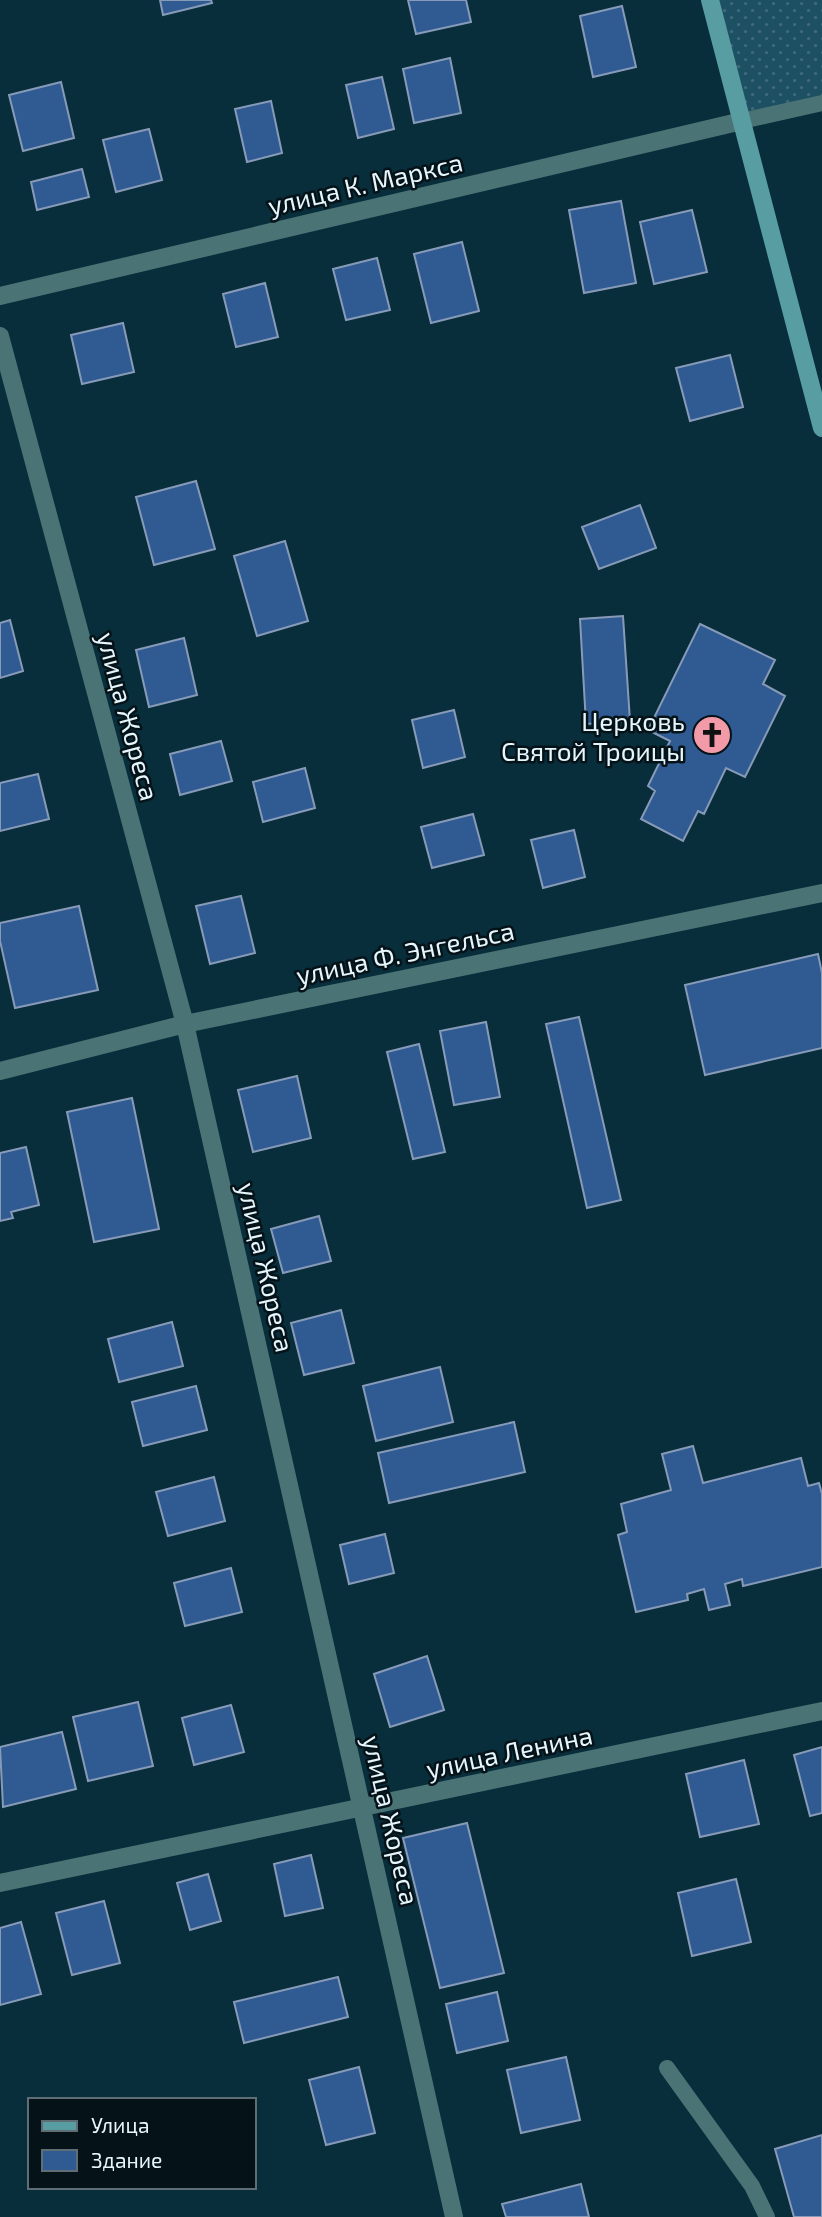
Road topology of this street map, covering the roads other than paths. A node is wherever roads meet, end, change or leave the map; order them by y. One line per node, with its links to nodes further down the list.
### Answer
1 (710, 0): 3 (main road)
2 (822, 103): 3 (lane)
3 (742, 121): 4 (street, улица К. Маркса); 6 (main road)
4 (0, 296)
5 (0, 336): 8 (street, улица Жореса)
6 (822, 428)
7 (822, 893): 8 (street, улица Ф. Энгельса)
8 (185, 1024): 9 (street, улица Ф. Энгельса); 11 (street, улица Жореса)
9 (0, 1071)
10 (822, 1710): 11 (street, улица Ленина)
11 (363, 1809): 12 (street, улица Ленина); 14 (street, улица Жореса)
12 (0, 1883)
13 (667, 2068): 15 (lane)
14 (454, 2217)
15 (767, 2217)

